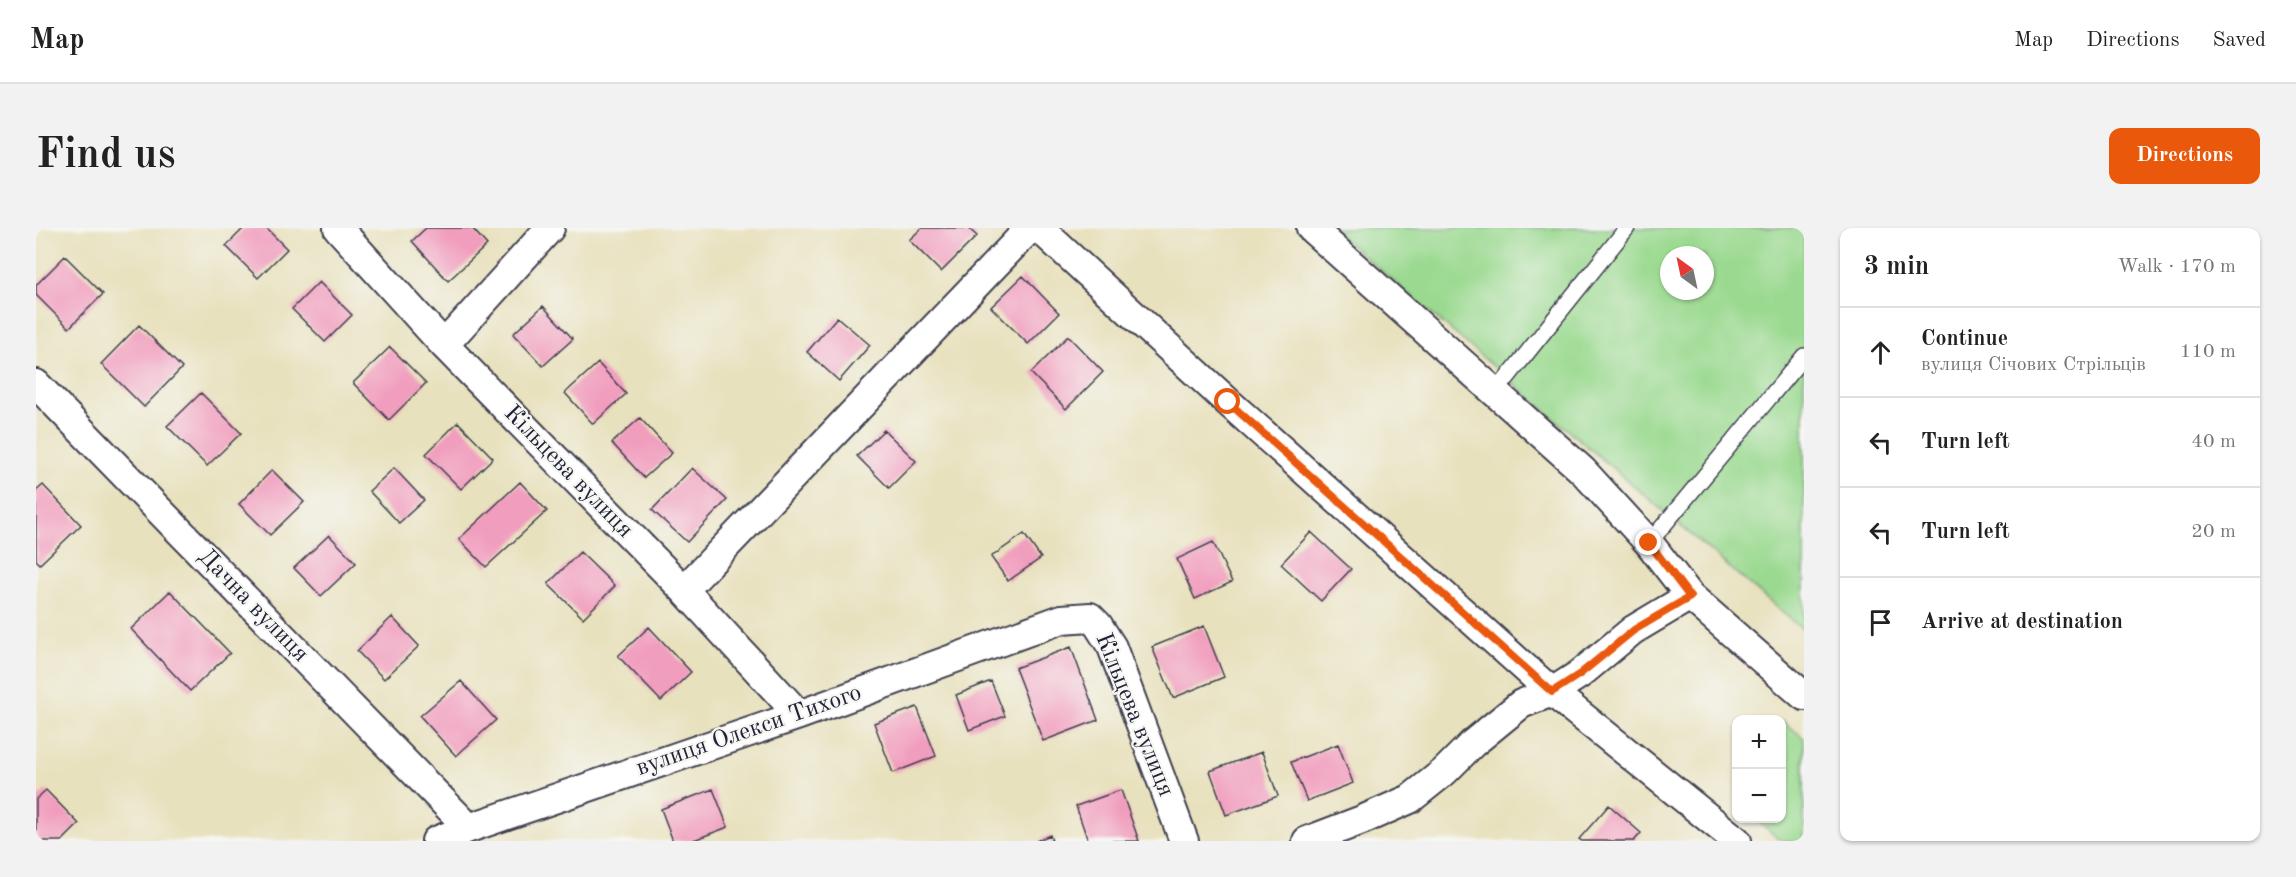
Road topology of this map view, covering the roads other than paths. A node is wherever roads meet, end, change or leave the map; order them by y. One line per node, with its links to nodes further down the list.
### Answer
1 (338, 228): 7 (street, Кільцева вулиця)
2 (550, 228): 7 (street)
3 (1030, 228): 12 (street)
4 (1039, 228): 15 (street)
5 (1627, 228): 10 (lane)
6 (1319, 231): 10 (street)
7 (444, 345): 12 (street, Кільцева вулиця)
8 (1804, 356): 11 (lane)
9 (36, 384): 18 (street, Дачна вулиця)
10 (1495, 393): 11 (street)
11 (1649, 543): 13 (street)
12 (684, 591): 17 (street, Кільцева вулиця)
13 (1690, 597): 15 (street); 16 (street)
14 (1062, 619): 17 (street, вулиця Олекси Тихого); 20 (street, Кільцева вулиця)
15 (1552, 692): 21 (street); 22 (street)
16 (1804, 696)
17 (800, 715): 18 (street, вулиця Олекси Тихого)
18 (469, 828): 19 (street, вулиця Олекси Тихого)
19 (436, 841)
20 (1184, 841)
21 (1307, 841)
22 (1737, 841)

